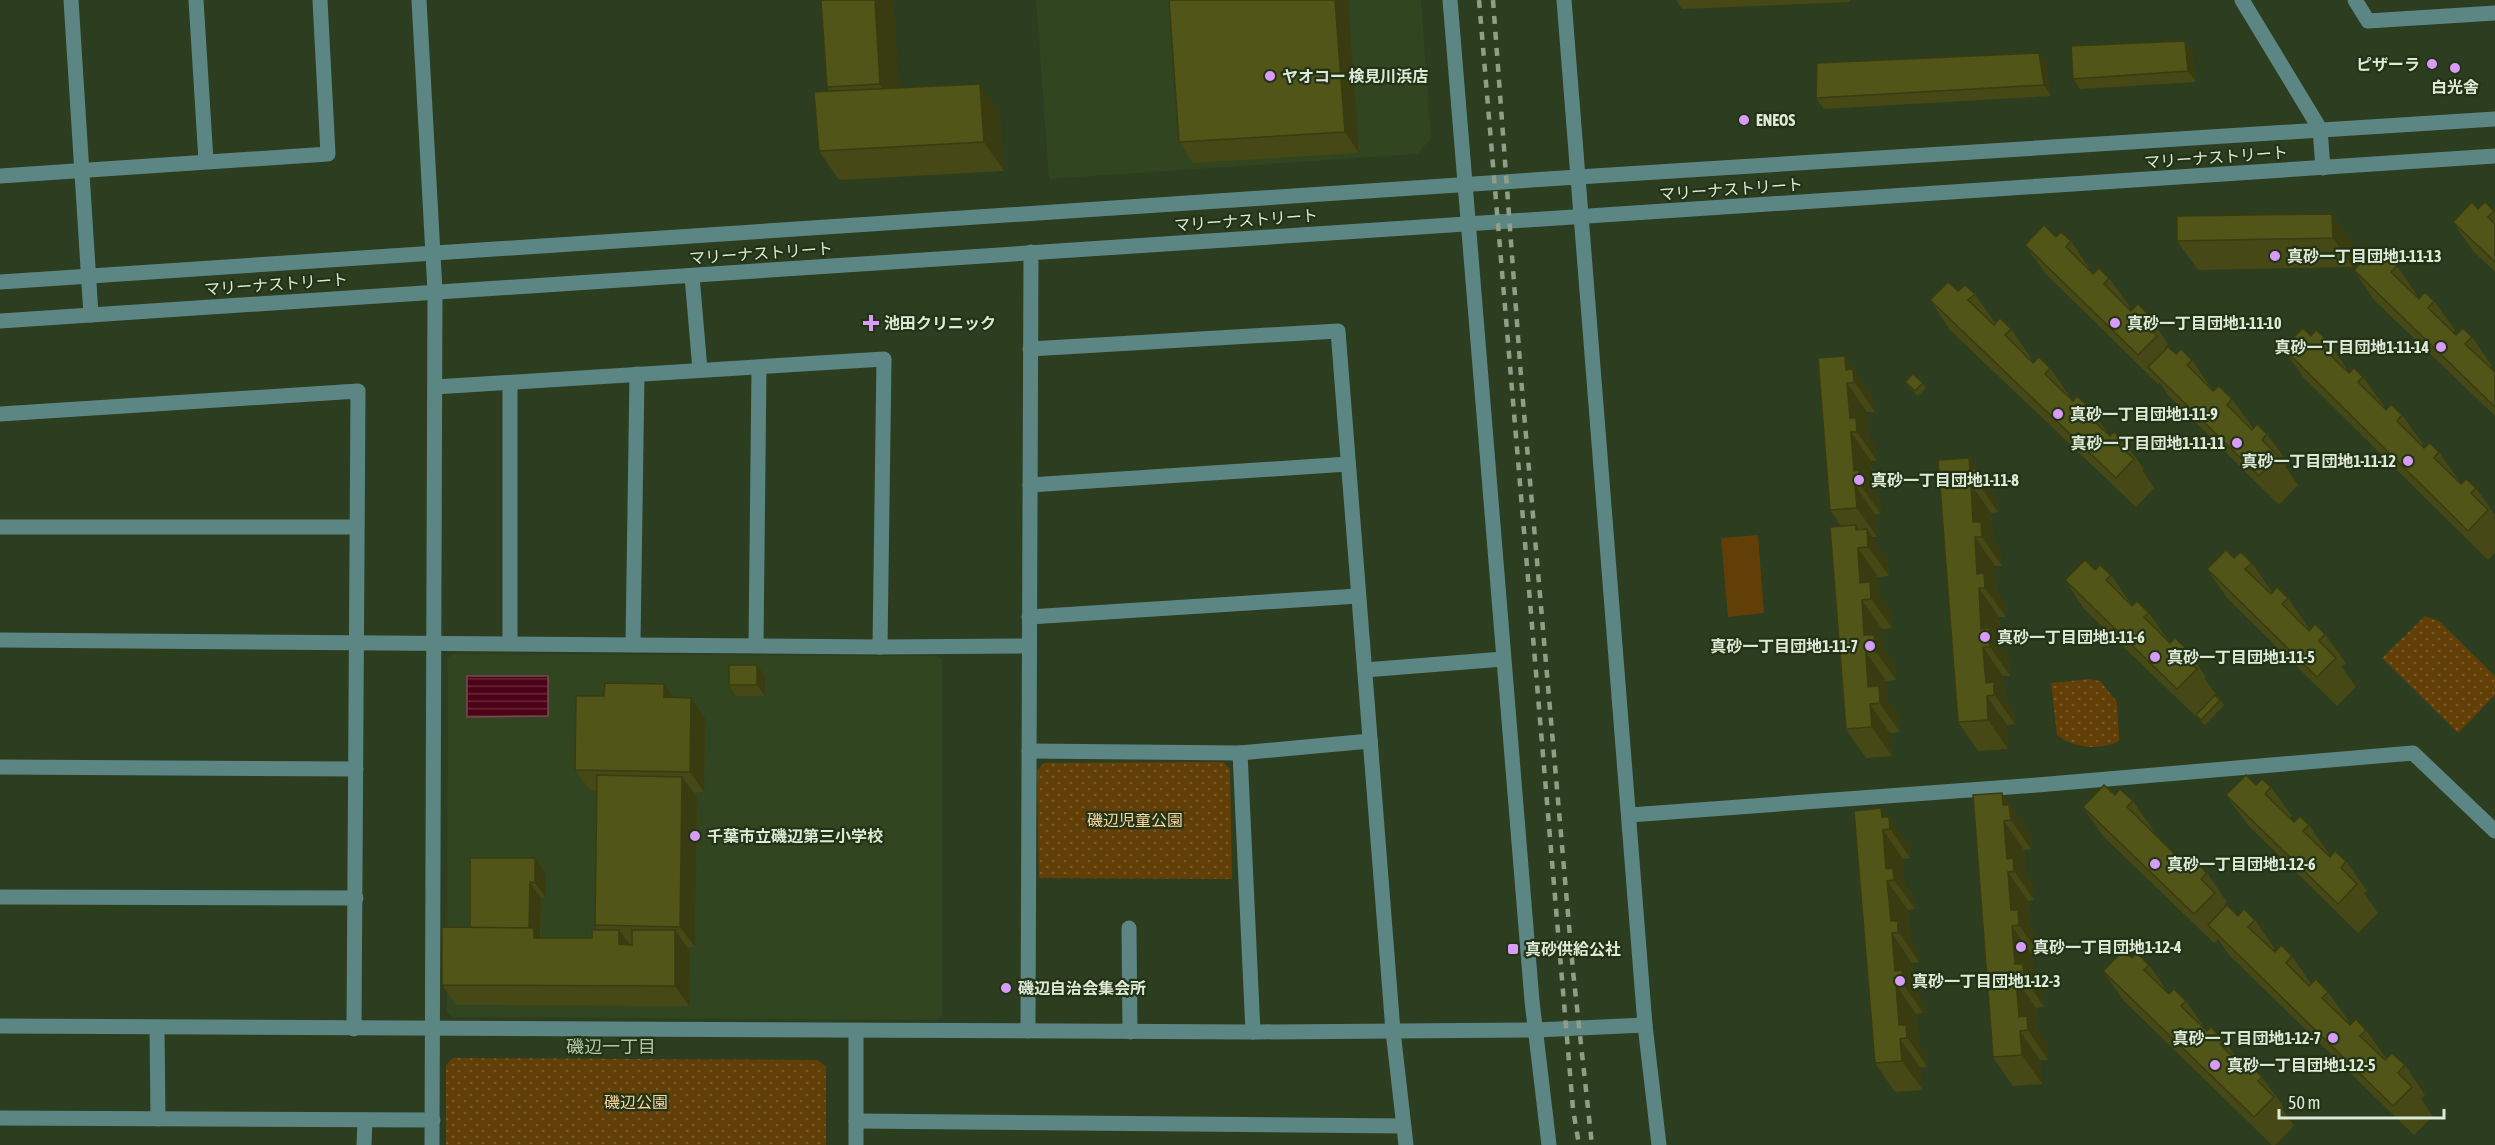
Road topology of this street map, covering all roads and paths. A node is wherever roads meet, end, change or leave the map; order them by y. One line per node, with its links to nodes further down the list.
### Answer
1 (71, 0): 15 (street)
2 (196, 0): 13 (street)
3 (320, 0): 13 (street)
4 (419, 0): 21 (street)
5 (1450, 0): 18 (street)
6 (1564, 0): 17 (street)
7 (2242, 0): 11 (street)
8 (2355, 0): 9 (street)
9 (2495, 13)
10 (2495, 118): 11 (street, マリーナストリート)
11 (2320, 129): 14 (street); 17 (street, マリーナストリート)
12 (2495, 156): 14 (street, マリーナストリート)
13 (207, 161): 15 (street)
14 (2323, 168): 19 (street, マリーナストリート)
15 (82, 170): 16 (street); 23 (street)
16 (0, 176)
17 (1578, 177): 18 (street, マリーナストリート); 19 (street)
18 (1465, 185): 20 (street); 21 (street, マリーナストリート)
19 (1581, 216): 20 (street, マリーナストリート); 57 (street)
20 (1468, 224): 22 (street, マリーナストリート); 50 (street)
21 (434, 252): 23 (street, マリーナストリート); 26 (street)
22 (1031, 252): 24 (street, マリーナストリート); 29 (street)
23 (89, 276): 25 (street, マリーナストリート); 27 (street)
24 (692, 276): 26 (street, マリーナストリート); 31 (street)
25 (0, 282)
26 (435, 291): 27 (street, マリーナストリート); 34 (street)
27 (91, 315): 28 (street, マリーナストリート)
28 (0, 321)
29 (1030, 349): 36 (street); 37 (street)
30 (759, 367): 31 (street); 47 (street); 49 (street)
31 (699, 370): 32 (street)
32 (637, 374): 33 (street); 46 (street)
33 (510, 383): 34 (street); 45 (street)
34 (435, 387): 44 (street)
35 (0, 414): 38 (street)
36 (1348, 464): 37 (street); 40 (street)
37 (1030, 485): 41 (street)
38 (356, 526): 39 (street); 43 (street)
39 (0, 527)
40 (1358, 596): 41 (street); 51 (street)
41 (1029, 617): 48 (street)
42 (0, 640): 43 (street)
43 (355, 642): 44 (street); 56 (street)
44 (434, 642): 45 (street); 66 (street)
45 (510, 642): 46 (street)
46 (633, 644): 47 (street)
47 (756, 645): 49 (street)
48 (1029, 646): 49 (street); 53 (street)
49 (880, 647)
50 (1503, 659): 51 (street); 67 (street)
51 (1365, 670): 52 (street)
52 (1370, 741): 54 (street); 70 (street)
53 (1029, 751): 54 (street); 69 (street)
54 (1240, 753): 72 (street)
55 (0, 767): 56 (street)
56 (356, 770): 60 (street)
57 (1630, 816): 58 (street); 62 (street)
58 (2495, 831)
59 (0, 897): 60 (street)
60 (356, 898): 65 (street)
61 (1129, 928): 71 (street)
62 (1645, 1024): 67 (street); 84 (street)
63 (0, 1026): 64 (street)
64 (157, 1028): 65 (street); 74 (street)
65 (354, 1029): 66 (street)
66 (434, 1029): 68 (street); 76 (street)
67 (1536, 1030): 70 (street); 83 (street)
68 (856, 1031): 69 (street); 77 (street)
69 (1028, 1031): 71 (street)
70 (1393, 1031): 72 (street); 78 (street)
71 (1130, 1032): 72 (street)
72 (1253, 1032)
73 (0, 1118): 74 (street)
74 (158, 1119): 75 (street)
75 (365, 1120): 76 (street); 79 (street)
76 (433, 1120): 80 (street)
77 (856, 1121): 78 (street); 81 (street)
78 (1403, 1126): 82 (street)
79 (364, 1145)
80 (432, 1145)
81 (856, 1145)
82 (1406, 1145)
83 (1550, 1145)
84 (1659, 1145)

